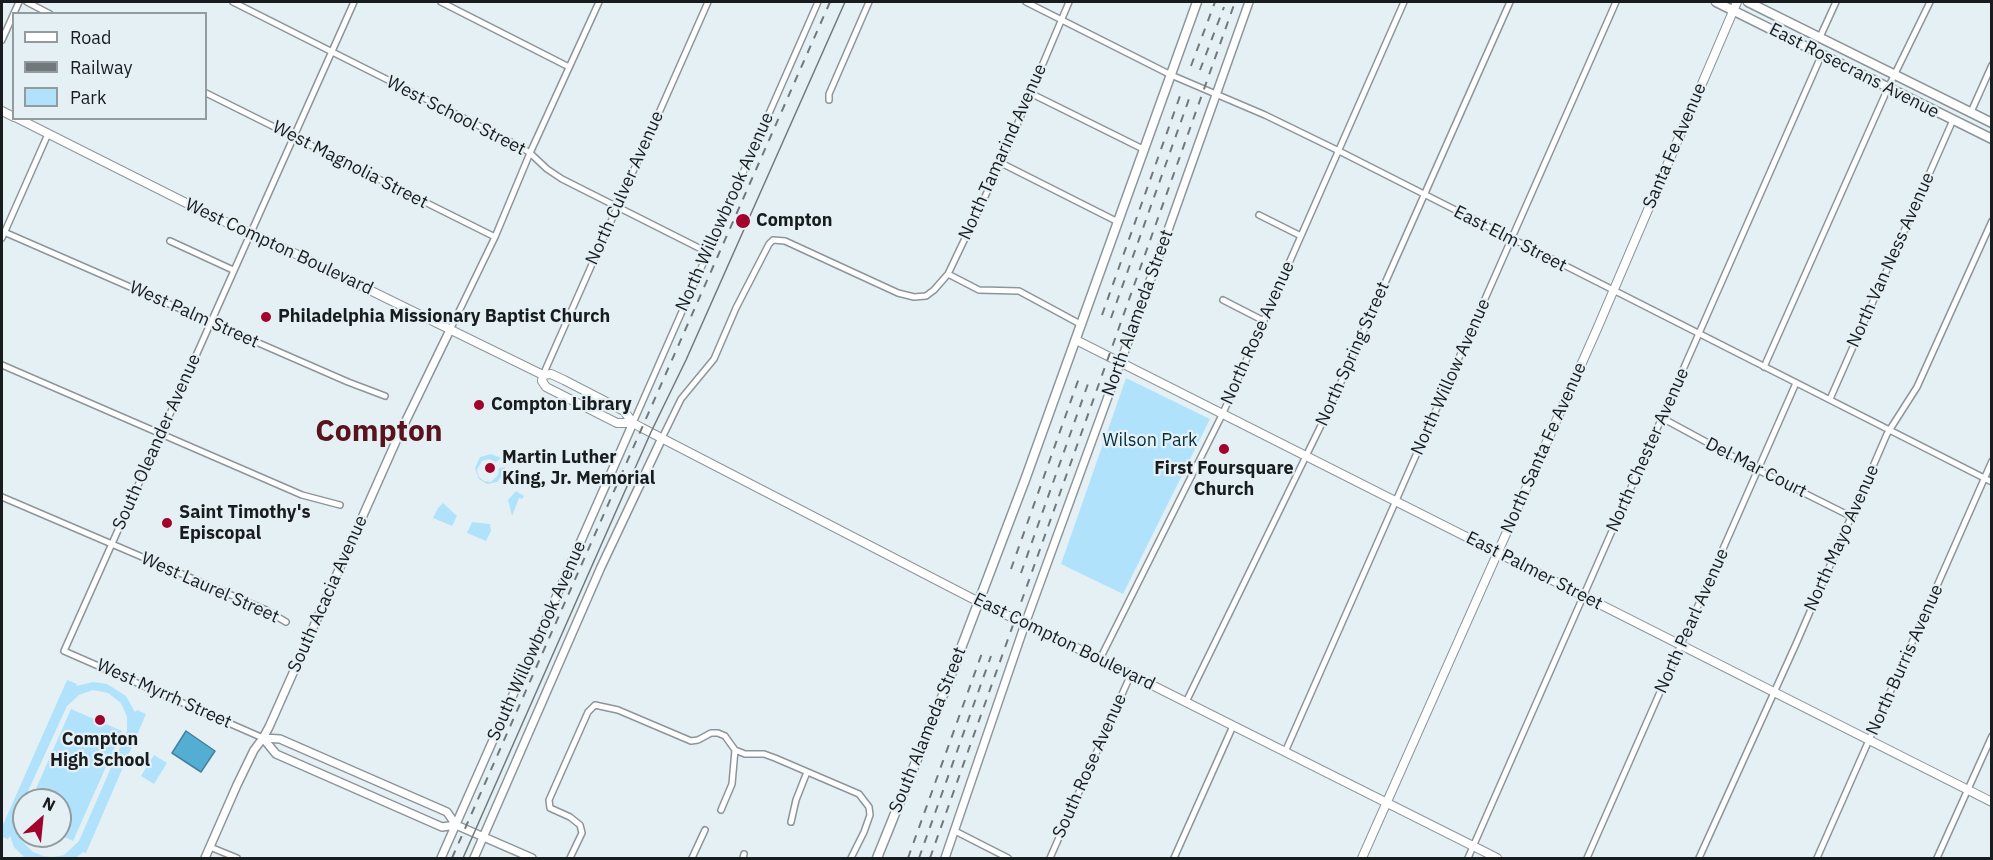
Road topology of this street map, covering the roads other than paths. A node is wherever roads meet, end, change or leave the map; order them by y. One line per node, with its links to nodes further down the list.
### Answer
1 (27, 2): 21 (street)
2 (233, 2): 26 (street, West School Street)
3 (354, 2): 26 (street, South Oleander Avenue)
4 (441, 2): 29 (street)
5 (598, 2): 29 (street)
6 (708, 2): 49 (street, North Culver Avenue)
7 (818, 2): 62 (street, North Willowbrook Avenue)
8 (869, 2): 36 (street)
9 (1026, 2): 23 (street, East Elm Street)
10 (1069, 2): 23 (street, North Tamarind Avenue)
11 (1197, 2): 30 (main road)
12 (1249, 2): 35 (street, North Alameda Street)
13 (1404, 2): 45 (street, North Rose Avenue)
14 (1510, 2): 48 (street, North Spring Street)
15 (1616, 2): 60 (street, North Willow Avenue)
16 (1716, 2): 20 (main road, East Rosecrans Avenue)
17 (1748, 2): 24 (main road, East Rosecrans Avenue)
18 (1836, 2): 24 (street)
19 (1930, 2): 31 (street)
20 (1735, 6): 27 (main road, East Rosecrans Avenue); 65 (main road, Santa Fe Avenue)
21 (46, 12)
22 (12, 18): 25 (street)
23 (1061, 19): 30 (street, East Elm Street); 33 (street, North Tamarind Avenue)
24 (1820, 37): 31 (main road, East Rosecrans Avenue)
25 (2, 40)
26 (332, 52): 42 (street, South Oleander Avenue); 46 (street, West School Street)
27 (1822, 54): 32 (main road, East Rosecrans Avenue); 71 (street, North Chester Avenue)
28 (1992, 65): 37 (street)
29 (569, 66): 46 (street)
30 (1171, 75): 35 (street, East Elm Street); 44 (main road)
31 (1895, 75): 32 (street); 37 (main road, East Rosecrans Avenue)
32 (1888, 88): 39 (main road, East Rosecrans Avenue); 75 (street)
33 (1030, 93): 44 (street); 47 (street, North Tamarind Avenue)
34 (207, 94): 42 (street, West Magnolia Street)
35 (1216, 95): 45 (street, East Elm Street); 73 (street, North Alameda Street)
36 (829, 100)
37 (1971, 112): 40 (main road, East Rosecrans Avenue)
38 (19, 120): 41 (main road, West Compton Boulevard)
39 (1953, 120): 43 (main road, East Rosecrans Avenue); 79 (street, North Van Ness Avenue)
40 (1992, 123)
41 (48, 134): 52 (street); 56 (main road, West Compton Boulevard)
42 (293, 137): 56 (street, South Oleander Avenue); 58 (street, West Magnolia Street)
43 (1992, 139)
44 (1145, 150): 54 (main road)
45 (1339, 151): 48 (street, East Elm Street); 57 (street, North Rose Avenue)
46 (530, 153): 49 (street, West School Street); 58 (street)
47 (1000, 163): 54 (street); 64 (street, North Tamarind Avenue)
48 (1424, 195): 60 (street, East Elm Street); 86 (street, North Spring Street)
49 (616, 206): 62 (street, West School Street); 76 (street, North Culver Avenue)
50 (1259, 215): 57 (street)
51 (2, 218): 52 (street)
52 (9, 221): 55 (street)
53 (1992, 221): 83 (street, North Mayo Avenue)
54 (1118, 222): 69 (main road)
55 (4, 232): 59 (street); 68 (street, West Palm Street)
56 (249, 233): 63 (street, South Oleander Avenue); 70 (main road, West Compton Boulevard)
57 (1301, 236): 67 (street, North Rose Avenue)
58 (495, 237): 70 (street)
59 (2, 238)
60 (1512, 240): 65 (street, East Elm Street); 92 (street, North Willow Avenue)
61 (170, 241): 63 (street)
62 (707, 252): 82 (street, North Willowbrook Avenue)
63 (233, 270): 68 (street, South Oleander Avenue)
64 (948, 274): 69 (street); 85 (street, North Tamarind Avenue)
65 (1613, 290): 71 (street, East Elm Street); 96 (main road, North Santa Fe Avenue)
66 (1223, 300): 67 (street)
67 (1264, 321): 80 (street, North Rose Avenue)
68 (210, 322): 78 (street, West Palm Street); 84 (street, South Oleander Avenue)
69 (1082, 325): 72 (main road)
70 (450, 330): 76 (main road, West Compton Boulevard); 109 (street, South Acacia Avenue)
71 (1699, 333): 75 (street, East Elm Street); 81 (street, North Chester Avenue)
72 (1076, 340): 73 (main road, East Palmer Street); 98 (main road)
73 (1121, 362): 80 (main road, East Palmer Street); 100 (street, North Alameda Street)
74 (2, 365): 84 (street)
75 (1764, 366): 77 (street, East Elm Street)
76 (543, 375): 82 (main road, West Compton Boulevard); 82 (main road, West Compton Boulevard)
77 (1796, 382): 79 (street, East Elm Street); 88 (street, North Pearl Avenue)
78 (385, 396)
79 (1830, 399): 83 (street, East Elm Street)
80 (1223, 413): 86 (main road, East Palmer Street); 103 (street, North Rose Avenue)
81 (1662, 418): 88 (street, Del Mar Court); 97 (street, North Chester Avenue)
82 (633, 423): 85 (main road, East Compton Boulevard); 119 (street, South Willowbrook Avenue)
83 (1890, 429): 89 (street, East Elm Street); 94 (street, North Mayo Avenue)
84 (160, 434): 93 (street); 95 (street, South Oleander Avenue)
85 (662, 438): 98 (main road, East Compton Boulevard); 122 (street, South Willowbrook Avenue)
86 (1306, 455): 92 (main road, East Palmer Street); 106 (street, North Spring Street)
87 (1992, 461): 89 (street, North Burris Avenue)
88 (1758, 470): 94 (street, Del Mar Court); 101 (street, North Pearl Avenue)
89 (1984, 478): 90 (street, East Elm Street); 110 (street, North Burris Avenue)
90 (1992, 482)
91 (2, 497): 95 (street, West Laurel Street)
92 (1395, 502): 96 (main road, East Palmer Street); 112 (street, North Willow Avenue)
93 (340, 505)
94 (1852, 517): 105 (street, North Mayo Avenue)
95 (112, 544): 99 (street, West Laurel Street); 102 (street, South Oleander Avenue)
96 (1498, 552): 97 (main road, East Palmer Street); 115 (main road, North Santa Fe Avenue)
97 (1584, 597): 101 (main road, East Palmer Street); 123 (street, North Chester Avenue)
98 (980, 602): 100 (main road, East Compton Boulevard); 133 (main road, South Alameda Street)
99 (286, 622)
100 (1025, 624): 103 (main road, East Compton Boulevard); 121 (street)
101 (1681, 646): 105 (main road, East Palmer Street); 141 (street, North Pearl Avenue)
102 (64, 651): 109 (street, West Myrrh Street)
103 (1100, 659): 104 (main road, East Compton Boulevard)
104 (1131, 674): 106 (main road, East Compton Boulevard); 136 (street, South Rose Avenue)
105 (1774, 692): 110 (main road, East Palmer Street); 142 (street, North Mayo Avenue)
106 (1186, 702): 107 (main road, East Compton Boulevard)
107 (1233, 726): 112 (main road, East Compton Boulevard); 137 (street)
108 (1992, 736): 114 (street)
109 (263, 738): 119 (street, West Myrrh Street); 119 (street, West Myrrh Street); 124 (street, South Acacia Avenue)
110 (1870, 740): 114 (main road, East Palmer Street); 143 (street, North Burris Avenue)
111 (735, 750): 113 (street); 117 (street); 130 (street)
112 (1285, 752): 115 (main road, East Compton Boulevard)
113 (807, 772): 118 (street); 132 (street)
114 (1968, 790): 116 (main road, East Palmer Street); 144 (street)
115 (1387, 802): 123 (main road, East Compton Boulevard); 138 (main road, North Santa Fe Avenue)
116 (1992, 802)
117 (721, 810)
118 (790, 822)
119 (456, 825): 122 (street, West Myrrh Street); 127 (street, South Willowbrook Avenue)
120 (705, 830): 131 (street)
121 (955, 831): 134 (street); 135 (street)
122 (483, 837): 128 (street, South Willowbrook Avenue); 129 (street, West Myrrh Street)
123 (1474, 846): 139 (street, North Chester Avenue); 140 (main road, East Compton Boulevard)
124 (210, 847): 125 (street, South Acacia Avenue); 126 (street)
125 (205, 858)
126 (237, 858)
127 (441, 858)
128 (474, 858)
129 (532, 858)
130 (570, 858)
131 (692, 858)
132 (851, 858)
133 (877, 858)
134 (945, 858)
135 (1008, 858)
136 (1050, 858)
137 (1174, 858)
138 (1362, 858)
139 (1468, 858)
140 (1497, 858)
141 (1587, 858)
142 (1699, 858)
143 (1817, 858)
144 (1937, 858)

